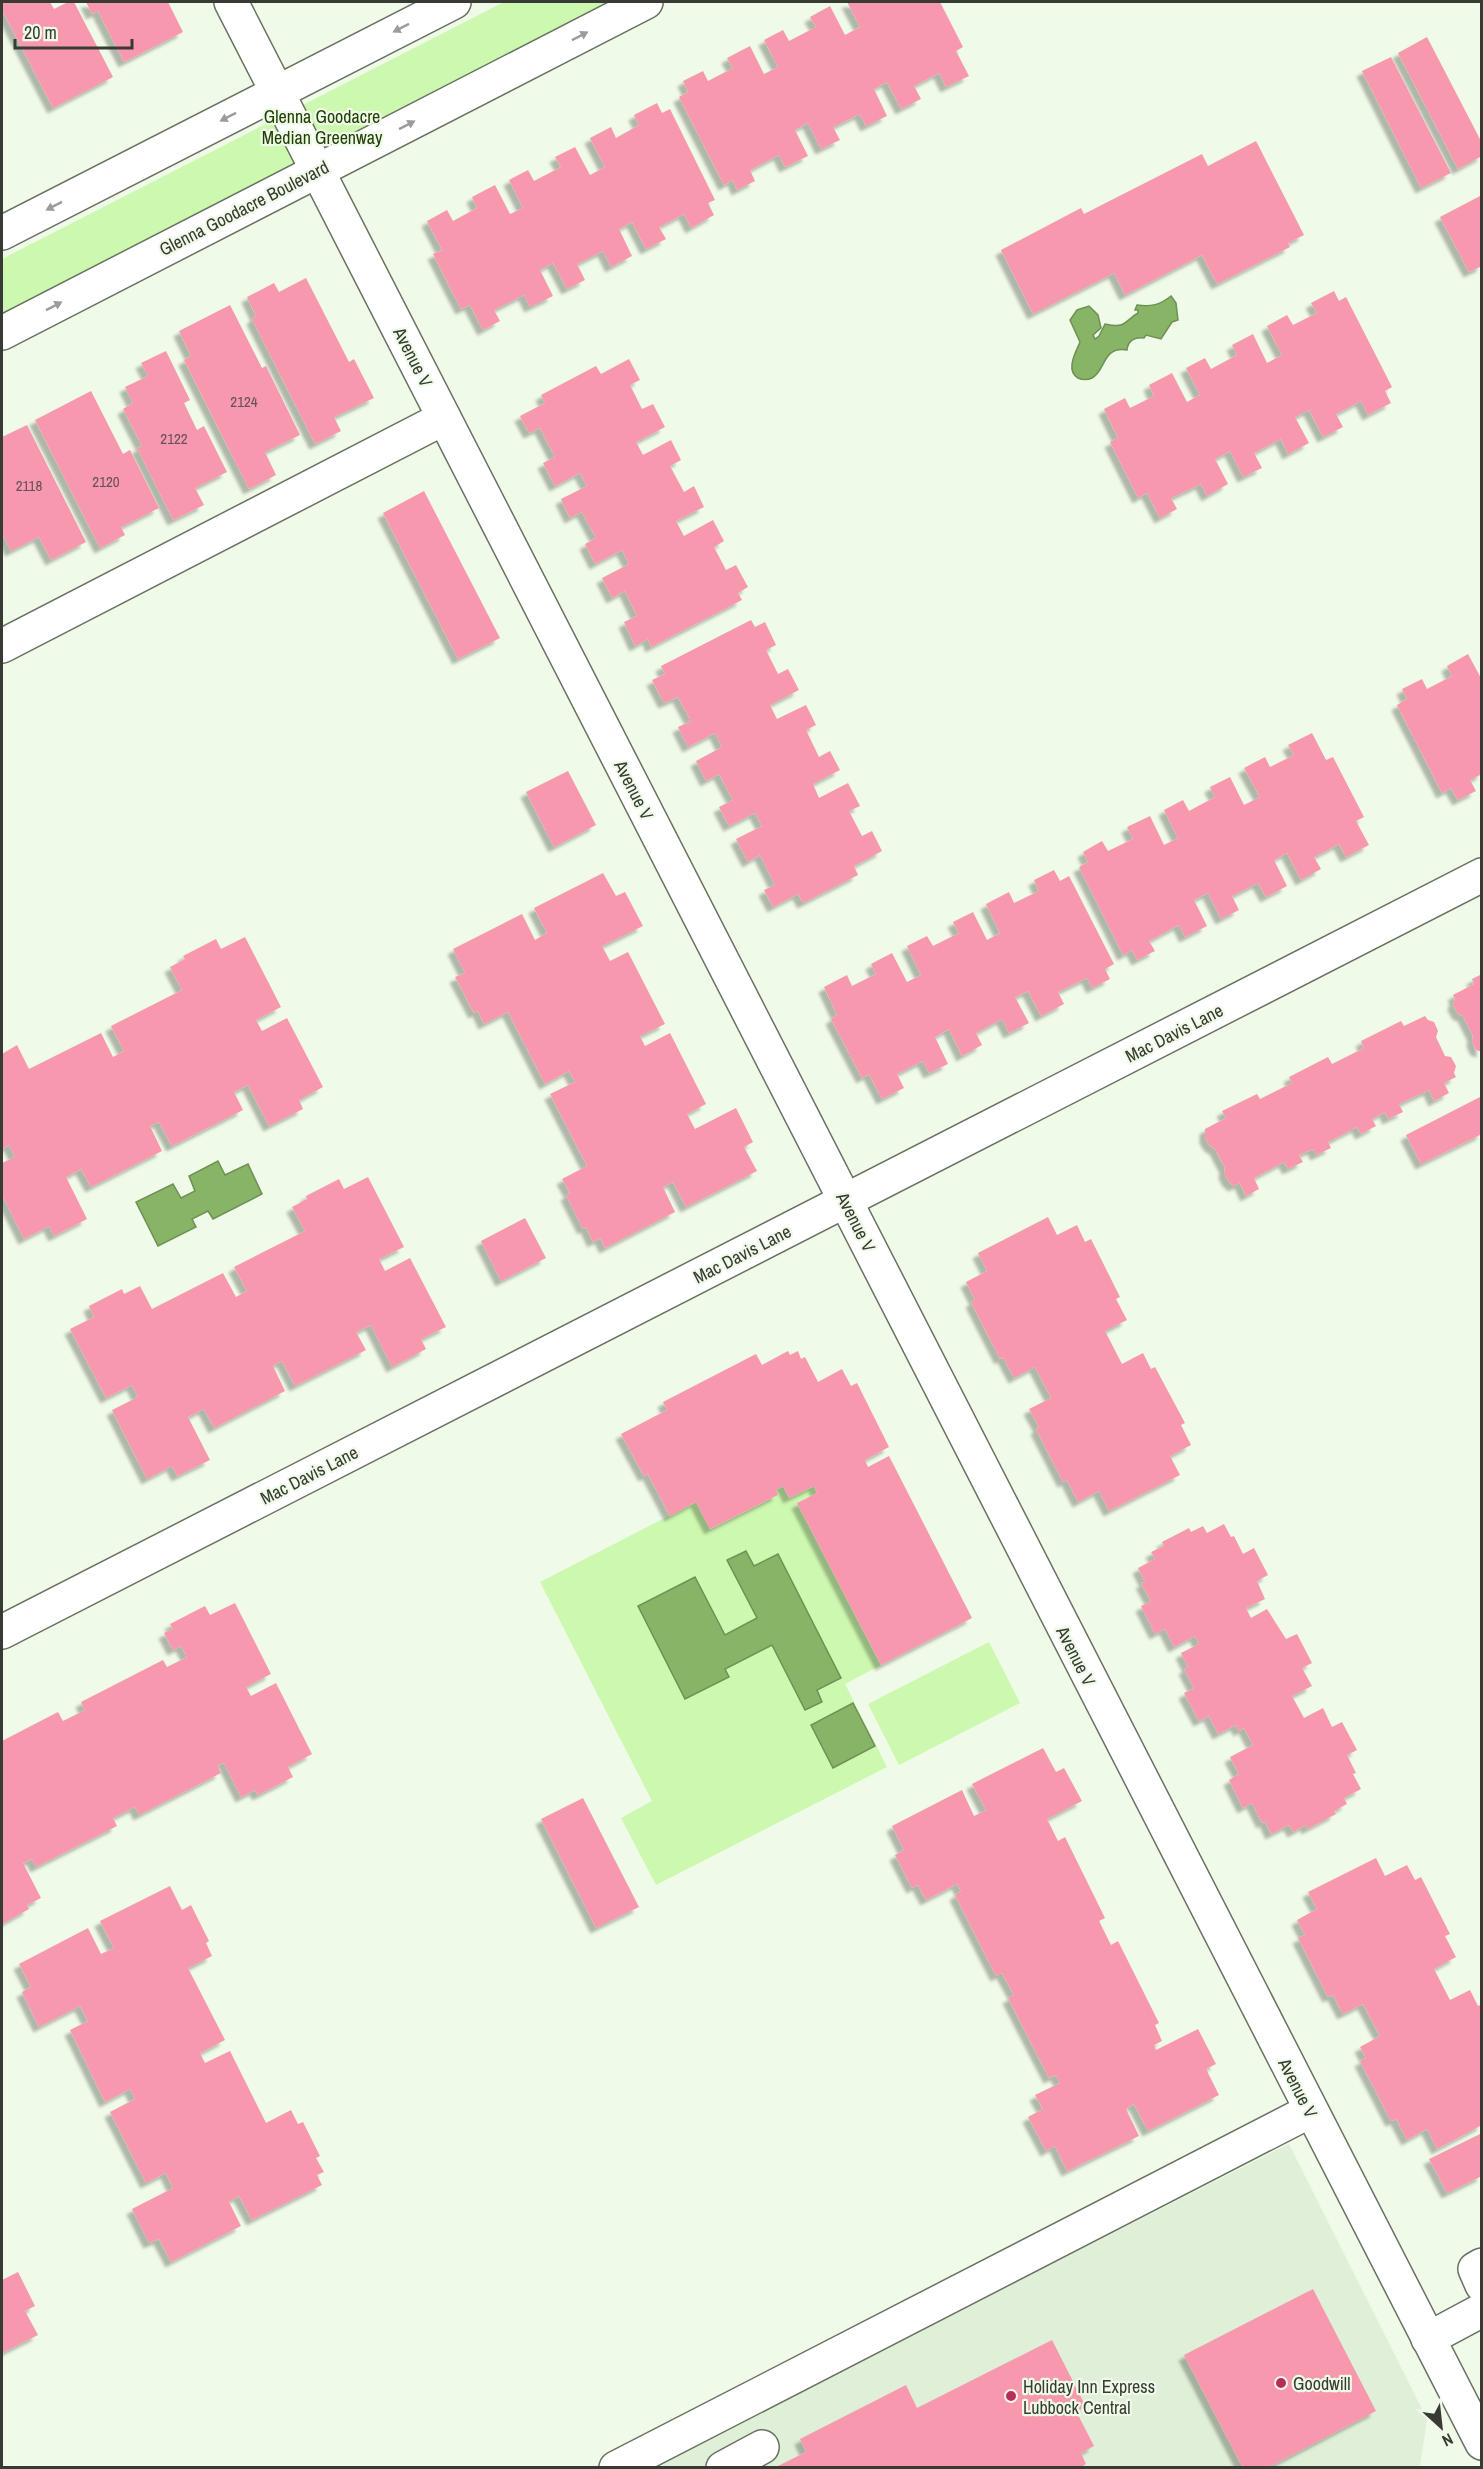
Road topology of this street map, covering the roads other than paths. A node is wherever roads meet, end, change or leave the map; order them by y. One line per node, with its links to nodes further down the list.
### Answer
1 (231, 2): 4 (street, Avenue V)
2 (454, 2): 4 (street, one-way to 4)
3 (646, 2): 5 (street, Glenna Goodacre Boulevard, one-way to 3)
4 (277, 92): 5 (street, Avenue V); 6 (street, one-way to 6)
5 (317, 170): 7 (street, Glenna Goodacre Boulevard, one-way to 5); 8 (street, Avenue V)
6 (2, 233)
7 (2, 333)
8 (444, 418): 9 (street); 11 (street, Avenue V)
9 (2, 646)
10 (1482, 875): 11 (street, Mac Davis Lane)
11 (846, 1202): 12 (street, Mac Davis Lane); 13 (street, Avenue V)
12 (2, 1632)
13 (1311, 2111): 15 (street, Avenue V); 18 (street)
14 (1482, 2310): 15 (street)
15 (1428, 2339): 16 (street, Avenue V)
16 (1482, 2443)
17 (762, 2447): 19 (street)
18 (616, 2468)
19 (723, 2468)

